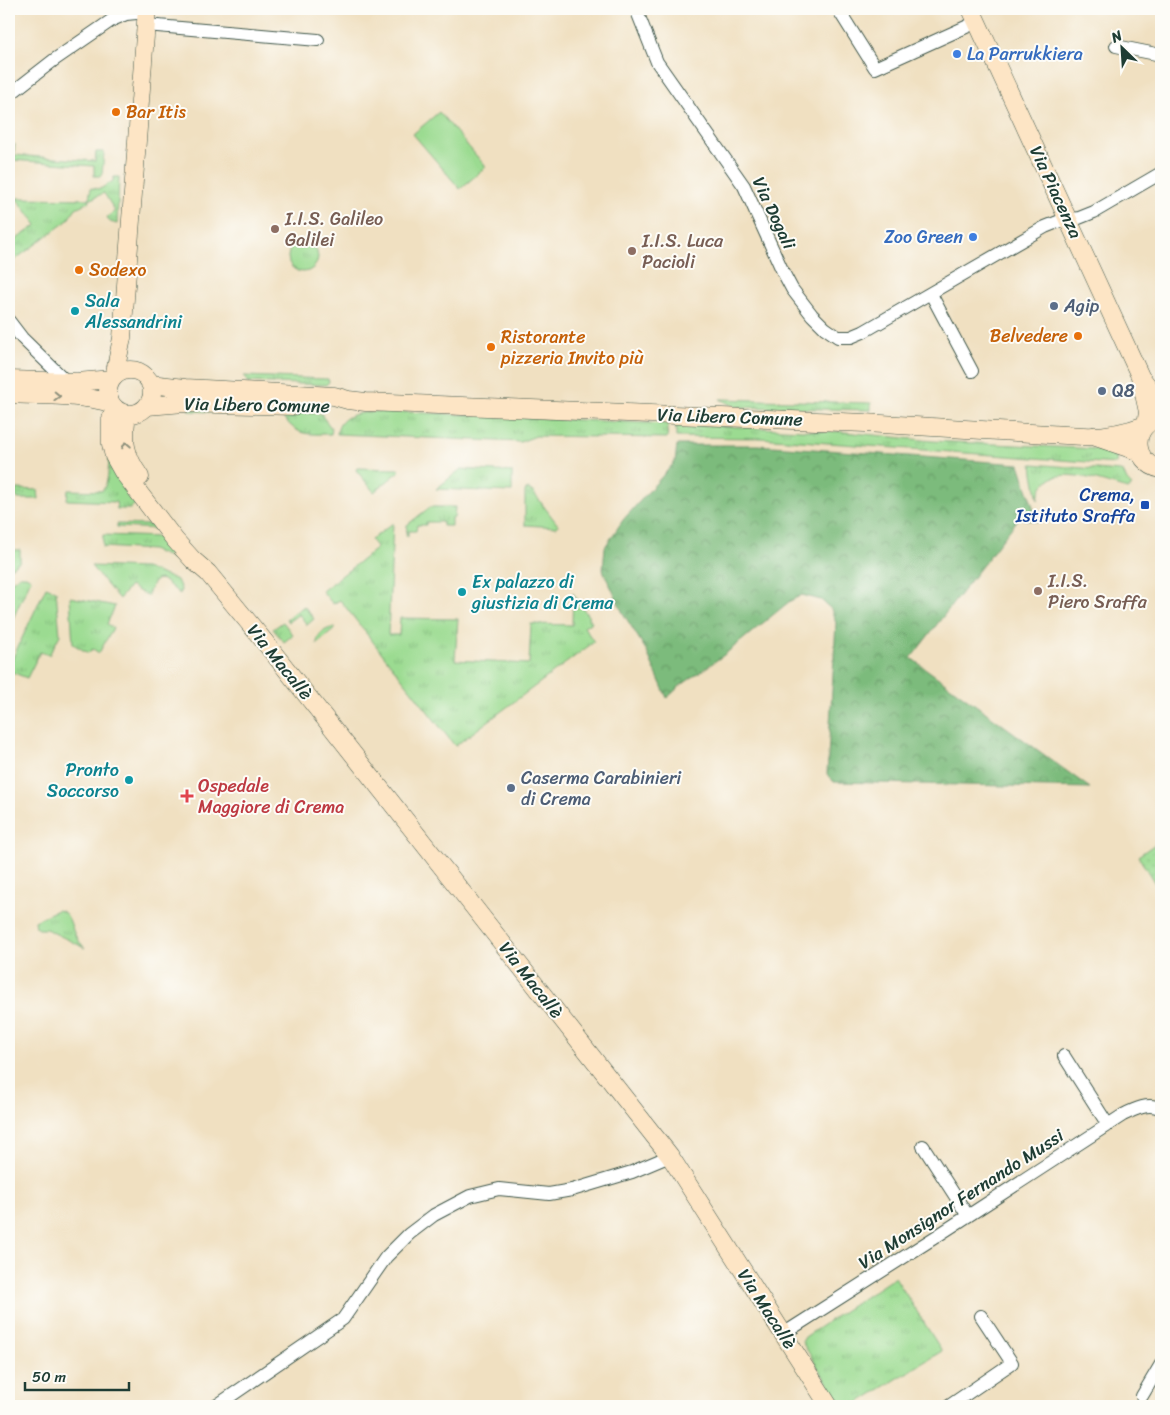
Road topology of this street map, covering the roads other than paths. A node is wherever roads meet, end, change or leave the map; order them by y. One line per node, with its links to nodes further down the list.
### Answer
1 (636, 9): 11 (street, Via Dogali)
2 (838, 9): 4 (street)
3 (146, 15): 5 (street); 8 (street); 13 (street)
4 (974, 16): 10 (street, Via Piacenza)
5 (318, 40)
6 (1116, 46): 7 (street)
7 (1161, 55)
8 (9, 95)
9 (1161, 173): 10 (street, Via Dogali)
10 (1069, 220): 11 (street, Via Dogali); 16 (street, Via Piacenza)
11 (930, 294): 15 (street)
12 (9, 321): 19 (street)
13 (122, 338): 14 (street); 17 (street)
14 (133, 370): 17 (street); 20 (street)
15 (972, 371)
16 (1140, 376): 23 (street, Via Piacenza); 26 (street, Via Piacenza)
17 (113, 378): 19 (street); 25 (street)
18 (9, 380): 19 (street)
19 (66, 381)
20 (150, 384): 22 (street, Via Libero Comune); 24 (street)
21 (9, 394): 25 (street, one-way to 25)
22 (366, 402): 24 (street, Via Libero Comune); 27 (street, Via Libero Comune)
23 (1161, 403)
24 (147, 406): 25 (street, Via Libero Comune)
25 (118, 408): 34 (street, Via Macallè)
26 (1154, 422): 27 (street, Via Libero Comune); 28 (street)
27 (1093, 436): 28 (street, Via Libero Comune)
28 (1140, 452): 29 (street, Via Libero Comune)
29 (1161, 469)
30 (1064, 1056): 32 (street)
31 (1161, 1109): 32 (street, Via Monsignor Fernando Mussi)
32 (1108, 1126): 35 (street, Via Monsignor Fernando Mussi)
33 (923, 1146): 35 (street)
34 (670, 1156): 37 (street, Via Macallè); 40 (street)
35 (968, 1216): 37 (street, Via Monsignor Fernando Mussi)
36 (981, 1316): 42 (street)
37 (783, 1334): 41 (street, Via Macallè)
38 (1161, 1364): 39 (street)
39 (1142, 1396)
40 (216, 1406)
41 (829, 1406)
42 (949, 1406)

